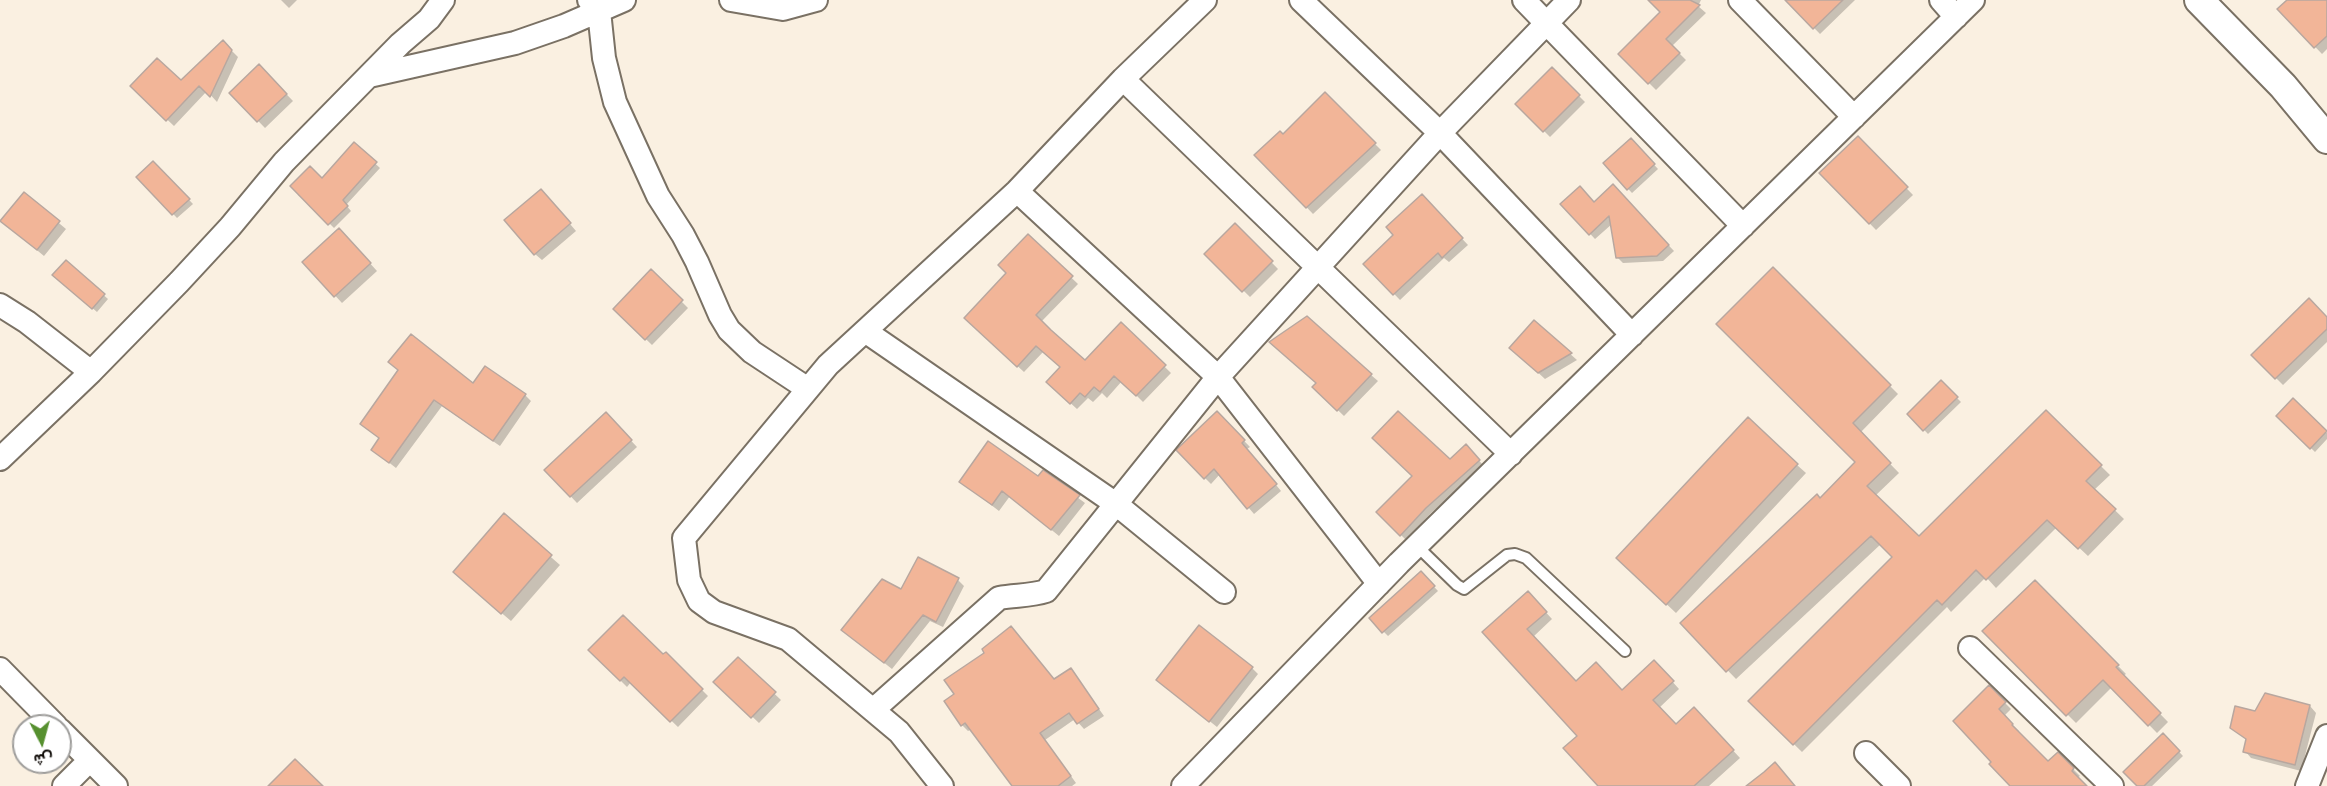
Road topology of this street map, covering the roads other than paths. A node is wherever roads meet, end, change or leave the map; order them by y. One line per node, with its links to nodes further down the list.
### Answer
1 (443, 0): 15 (street)
2 (624, 0): 12 (street)
3 (731, 0): 4 (street)
4 (816, 0)
5 (1205, 0): 16 (street)
6 (1301, 0): 18 (street)
7 (1524, 0): 14 (street)
8 (1569, 0): 14 (street)
9 (1740, 0): 17 (street)
10 (1973, 0): 13 (street)
11 (2199, 0): 19 (street)
12 (594, 6): 15 (street); 28 (street)
13 (1949, 8): 17 (street)
14 (1545, 23): 18 (street); 21 (street)
15 (369, 76): 26 (street)
16 (1123, 79): 20 (street); 22 (street)
17 (1854, 117): 21 (street)
18 (1440, 133): 22 (street); 25 (street)
19 (2327, 139)
20 (1017, 191): 24 (street); 27 (street)
21 (1743, 226): 25 (street)
22 (1319, 268): 27 (street); 29 (street)
23 (0, 305): 26 (street)
24 (865, 331): 28 (street); 31 (street)
25 (1632, 335): 29 (street)
26 (92, 372): 30 (street)
27 (1218, 377): 31 (street); 33 (street)
28 (808, 389): 38 (street)
29 (1511, 454): 32 (street)
30 (0, 459)
31 (1116, 504): 34 (street); 38 (street)
32 (1417, 546): 33 (street); 36 (lane)
33 (1379, 584): 47 (street)
34 (1224, 592)
35 (1970, 648): 49 (street)
36 (1625, 651)
37 (2, 673): 39 (street)
38 (873, 710): 46 (street)
39 (44, 714)
40 (2327, 735): 50 (street)
41 (72, 742): 43 (street)
42 (1866, 753): 48 (street)
43 (90, 760): 44 (street); 45 (street)
44 (64, 786)
45 (116, 786)
46 (942, 786)
47 (1183, 786)
48 (1899, 786)
49 (2112, 786)
50 (2307, 786)

